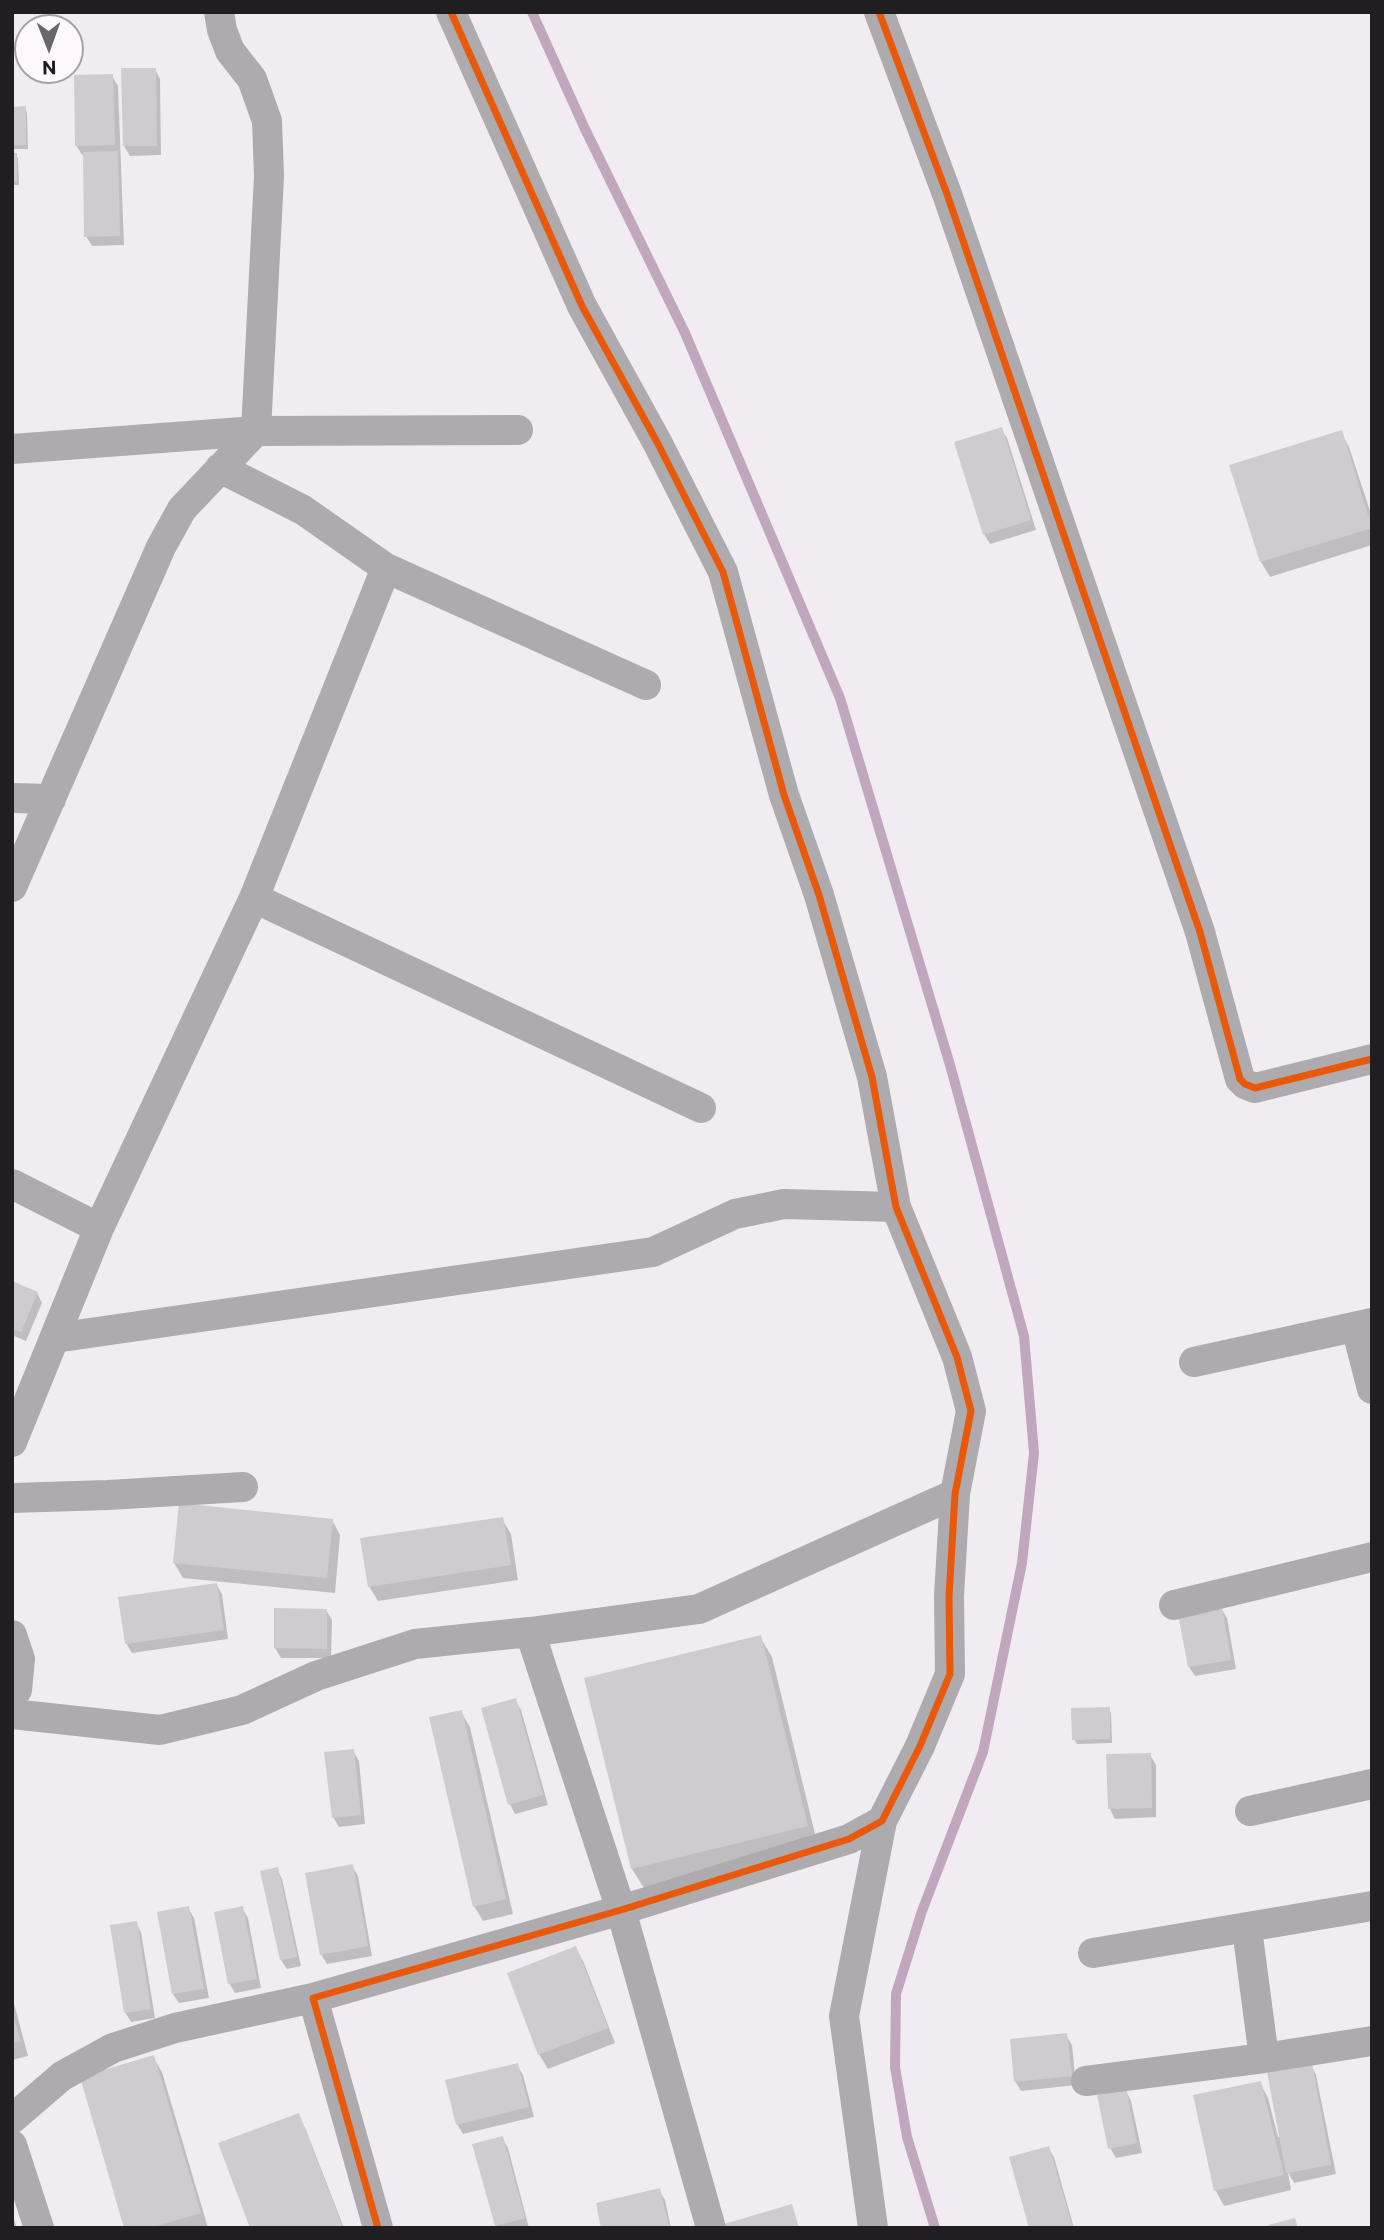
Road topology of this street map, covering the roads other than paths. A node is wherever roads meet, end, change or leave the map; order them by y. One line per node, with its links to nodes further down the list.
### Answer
1 (219, 12): 5 (street)
2 (451, 12): 17 (street)
3 (878, 12): 14 (street)
4 (518, 430): 5 (street)
5 (256, 431): 6 (street); 7 (street)
6 (12, 449)
7 (220, 468): 8 (street); 11 (street)
8 (386, 568): 9 (street); 13 (street)
9 (646, 685)
10 (12, 798): 11 (street)
11 (51, 799): 12 (street)
12 (12, 887)
13 (254, 898): 15 (street); 18 (street)
14 (1372, 1059)
15 (701, 1108)
16 (12, 1185): 18 (street)
17 (895, 1207): 20 (street); 25 (street)
18 (99, 1228): 20 (street)
19 (1364, 1325): 21 (street); 22 (street)
20 (55, 1338): 23 (street)
21 (1194, 1362)
22 (1372, 1389)
23 (12, 1442)
24 (243, 1487): 26 (street)
25 (954, 1494): 29 (street); 35 (street)
26 (12, 1498)
27 (1372, 1557): 28 (street)
28 (1174, 1605)
29 (530, 1632): 32 (street); 37 (street)
30 (12, 1636): 31 (street)
31 (12, 1697)
32 (12, 1714)
33 (1372, 1784): 34 (street)
34 (1250, 1811)
35 (882, 1821): 37 (street); 49 (street)
36 (1372, 1906): 38 (street)
37 (621, 1910): 40 (street); 48 (street)
38 (1247, 1929): 39 (street); 42 (street)
39 (1093, 1953)
40 (313, 1998): 44 (street); 47 (street)
41 (1372, 2040): 42 (street)
42 (1264, 2058): 43 (street)
43 (1086, 2081)
44 (12, 2119)
45 (12, 2145): 46 (street)
46 (39, 2228)
47 (377, 2228)
48 (711, 2228)
49 (873, 2228)

